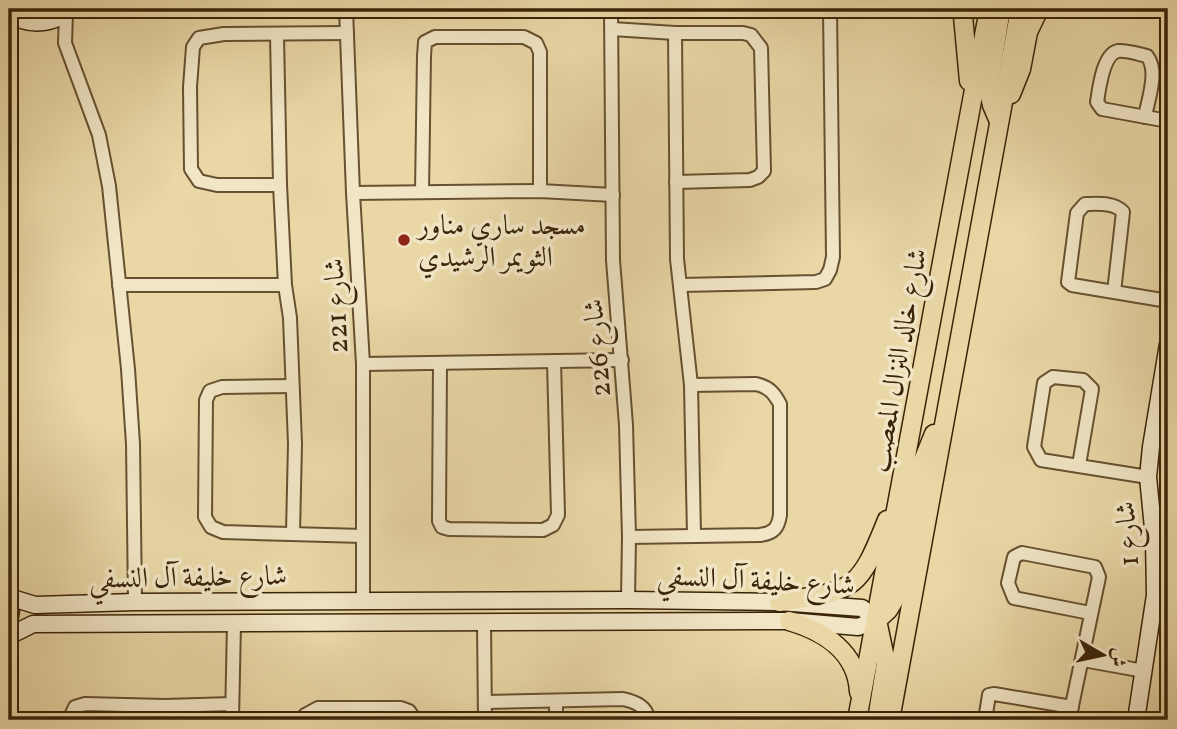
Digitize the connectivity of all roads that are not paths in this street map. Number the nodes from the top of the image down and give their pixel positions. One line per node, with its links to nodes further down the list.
1 (346, 9): 13 (street, شارع 221)
2 (611, 9): 12 (street, شارع 226)
3 (830, 9): 29 (street)
4 (960, 9): 17 (main road)
5 (989, 9): 17 (main road, شارع خالد النزال المعصب)
6 (1001, 9): 19 (main road)
7 (1020, 9): 19 (main road, شارع خالد النزال المعصب)
8 (1039, 9): 19 (main road)
9 (68, 11): 11 (street); 16 (street)
10 (9, 13): 11 (street)
11 (29, 22): 16 (street)
12 (612, 29): 14 (street); 26 (street, شارع 226)
13 (346, 33): 15 (street); 25 (street, شارع 221)
14 (675, 33): 21 (street); 21 (street)
15 (277, 35): 22 (street); 22 (street)
16 (65, 43): 27 (street)
17 (971, 97): 43 (main road, شارع خالد النزال المعصب)
18 (1145, 117): 18 (street); 20 (street)
19 (998, 118): 40 (main road, شارع خالد النزال المعصب)
20 (1168, 121)
21 (676, 182): 29 (street)
22 (280, 185): 28 (street)
23 (540, 191): 24 (street); 24 (street); 26 (street)
24 (422, 192): 25 (street)
25 (353, 193): 35 (street, شارع 221)
26 (613, 195): 33 (street, شارع 226)
27 (119, 285): 28 (street); 52 (street)
28 (285, 285): 38 (street)
29 (680, 285): 37 (street)
30 (1114, 292): 30 (street); 31 (street)
31 (1168, 301)
32 (1168, 344): 39 (street, شارع 1)
33 (622, 360): 34 (street); 47 (street, شارع 226)
34 (554, 361): 36 (street); 36 (street)
35 (362, 363): 36 (street); 46 (street, شارع 221)
36 (440, 364)
37 (691, 384): 45 (street); 45 (street)
38 (292, 386): 44 (street); 44 (street)
39 (1163, 407): 42 (street, شارع 1)
40 (945, 411): 55 (main road); 63 (main road, شارع خالد النزال المعصب)
41 (1079, 466): 41 (street); 42 (street)
42 (1148, 477): 48 (street, شارع 1)
43 (901, 484): 53 (main road); 55 (main road, شارع خالد النزال المعصب)
44 (293, 533): 46 (street)
45 (694, 535): 47 (street)
46 (363, 537): 51 (street, شارع 221)
47 (629, 537): 50 (street, شارع 226)
48 (1162, 596): 62 (street, شارع 1)
49 (9, 597): 52 (street, شارع خليفة آل النسفي); 59 (street)
50 (628, 600): 51 (street, شارع خليفة آل النسفي); 53 (street, شارع خليفة آل النسفي)
51 (363, 601): 52 (street, شارع خليفة آل النسفي)
52 (135, 602)
53 (779, 603): 55 (street, شارع خليفة آل النسفي)
54 (1090, 612): 54 (street); 61 (street)
55 (877, 620): 56 (street, شارع خليفة آل النسفي); 69 (main road, شارع خالد النزال المعصب); 78 (main road)
56 (789, 621): 58 (street, شارع خليفة آل النسفي); 69 (main road)
57 (233, 623): 58 (street, شارع خليفة آل النسفي); 60 (street, شارع خليفة آل النسفي); 66 (street)
58 (484, 623): 65 (street)
59 (9, 624)
60 (9, 636)
61 (1083, 660): 62 (street); 68 (street)
62 (1144, 671): 83 (street, شارع 1)
63 (896, 690): 79 (main road, شارع خالد النزال المعصب); 80 (street)
64 (556, 701): 65 (street); 76 (street); 77 (street)
65 (485, 702): 75 (street)
66 (232, 704): 67 (street); 72 (street)
67 (165, 706): 70 (street); 71 (street)
68 (1072, 706): 81 (street); 82 (street)
69 (859, 713)
70 (69, 720)
71 (164, 720)
72 (232, 720)
73 (303, 720): 74 (street)
74 (415, 720)
75 (485, 720)
76 (556, 720)
77 (649, 720)
78 (877, 720)
79 (890, 720)
80 (899, 720)
81 (985, 720)
82 (1069, 720)
83 (1136, 720)

